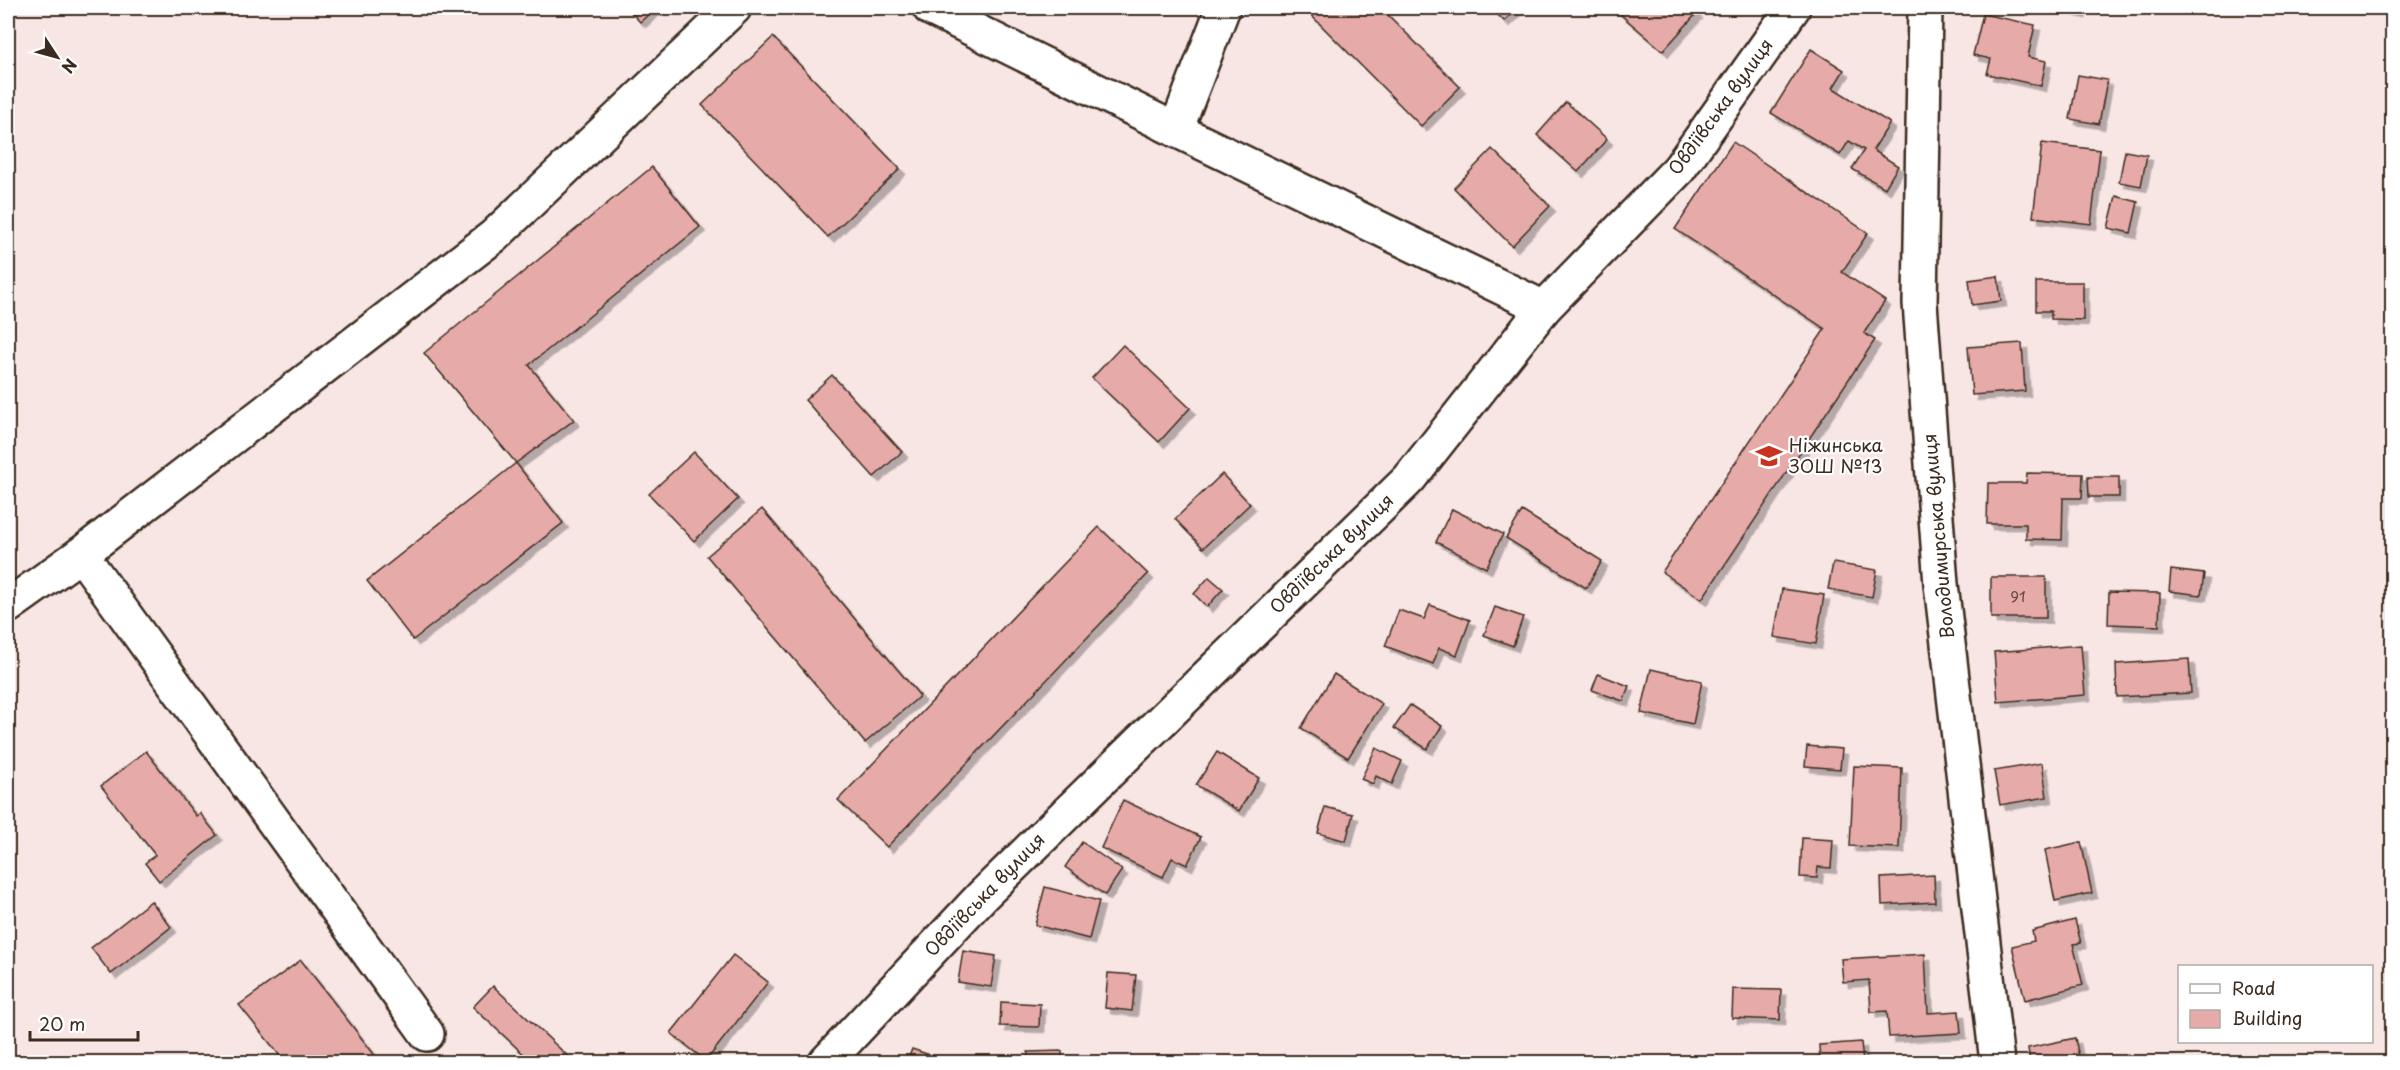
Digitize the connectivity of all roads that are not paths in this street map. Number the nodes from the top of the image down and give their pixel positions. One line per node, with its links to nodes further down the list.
1 (734, 8): 8 (street)
2 (930, 8): 6 (street)
3 (1223, 8): 6 (street)
4 (1792, 8): 7 (street, Овдіївська вулиця)
5 (1925, 8): 12 (street, Володимирська вулиця)
6 (1176, 130): 7 (street)
7 (1544, 308): 11 (street, Овдіївська вулиця)
8 (81, 554): 9 (street); 10 (street)
9 (8, 606)
10 (427, 1034)
11 (826, 1062)
12 (1997, 1062)

